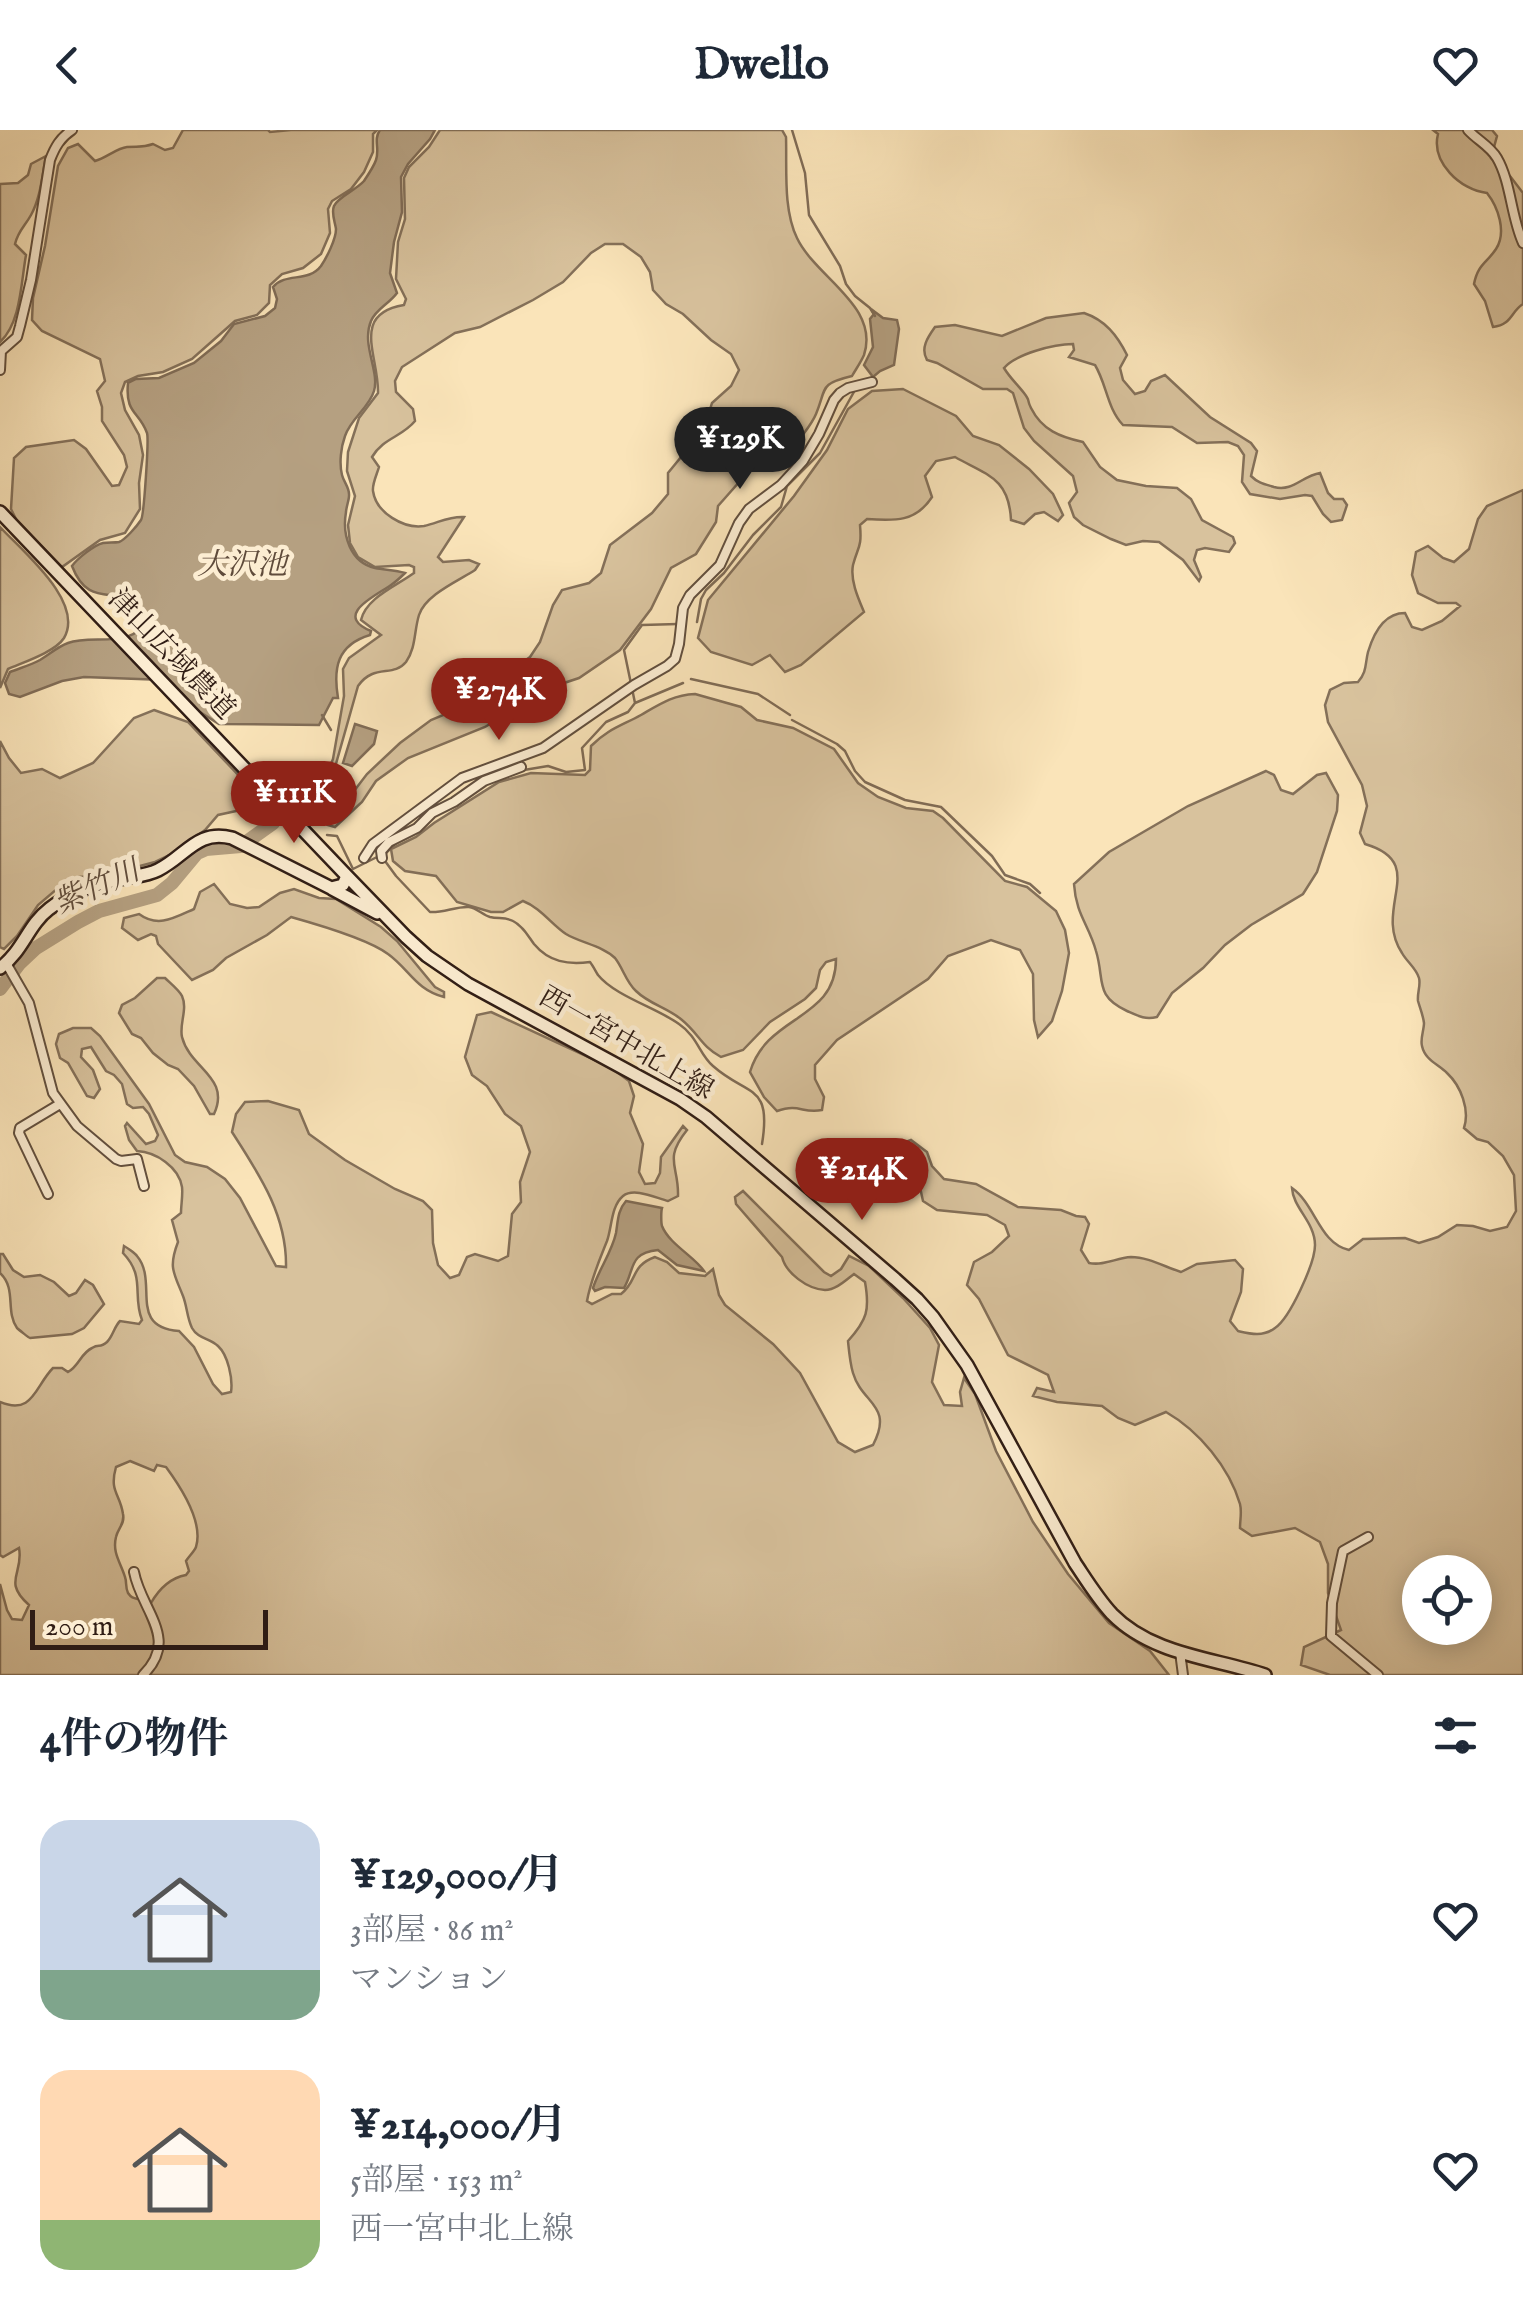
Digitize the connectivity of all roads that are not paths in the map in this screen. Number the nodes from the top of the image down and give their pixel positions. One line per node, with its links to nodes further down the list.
1 (72, 130): 4 (street)
2 (1468, 130): 3 (street)
3 (1523, 244)
4 (1, 352): 5 (street)
5 (0, 370)
6 (872, 382): 9 (street)
7 (0, 512): 11 (main road, 津山広域農道)
8 (521, 767): 10 (street)
9 (364, 858)
10 (382, 858)
11 (347, 876): 12 (main road); 13 (main road, 西一宮中北上線)
12 (331, 888): 13 (main road); 14 (main road)
13 (386, 917): 20 (main road, 西一宮中北上線)
14 (5, 967): 15 (street)
15 (60, 1104): 16 (street); 17 (street)
16 (144, 1186)
17 (48, 1194)
18 (1368, 1537): 24 (street)
19 (134, 1572): 21 (street)
20 (1180, 1652): 22 (street); 23 (main road, 西一宮中北上線)
21 (143, 1675)
22 (1183, 1675)
23 (1265, 1675)
24 (1378, 1675)

